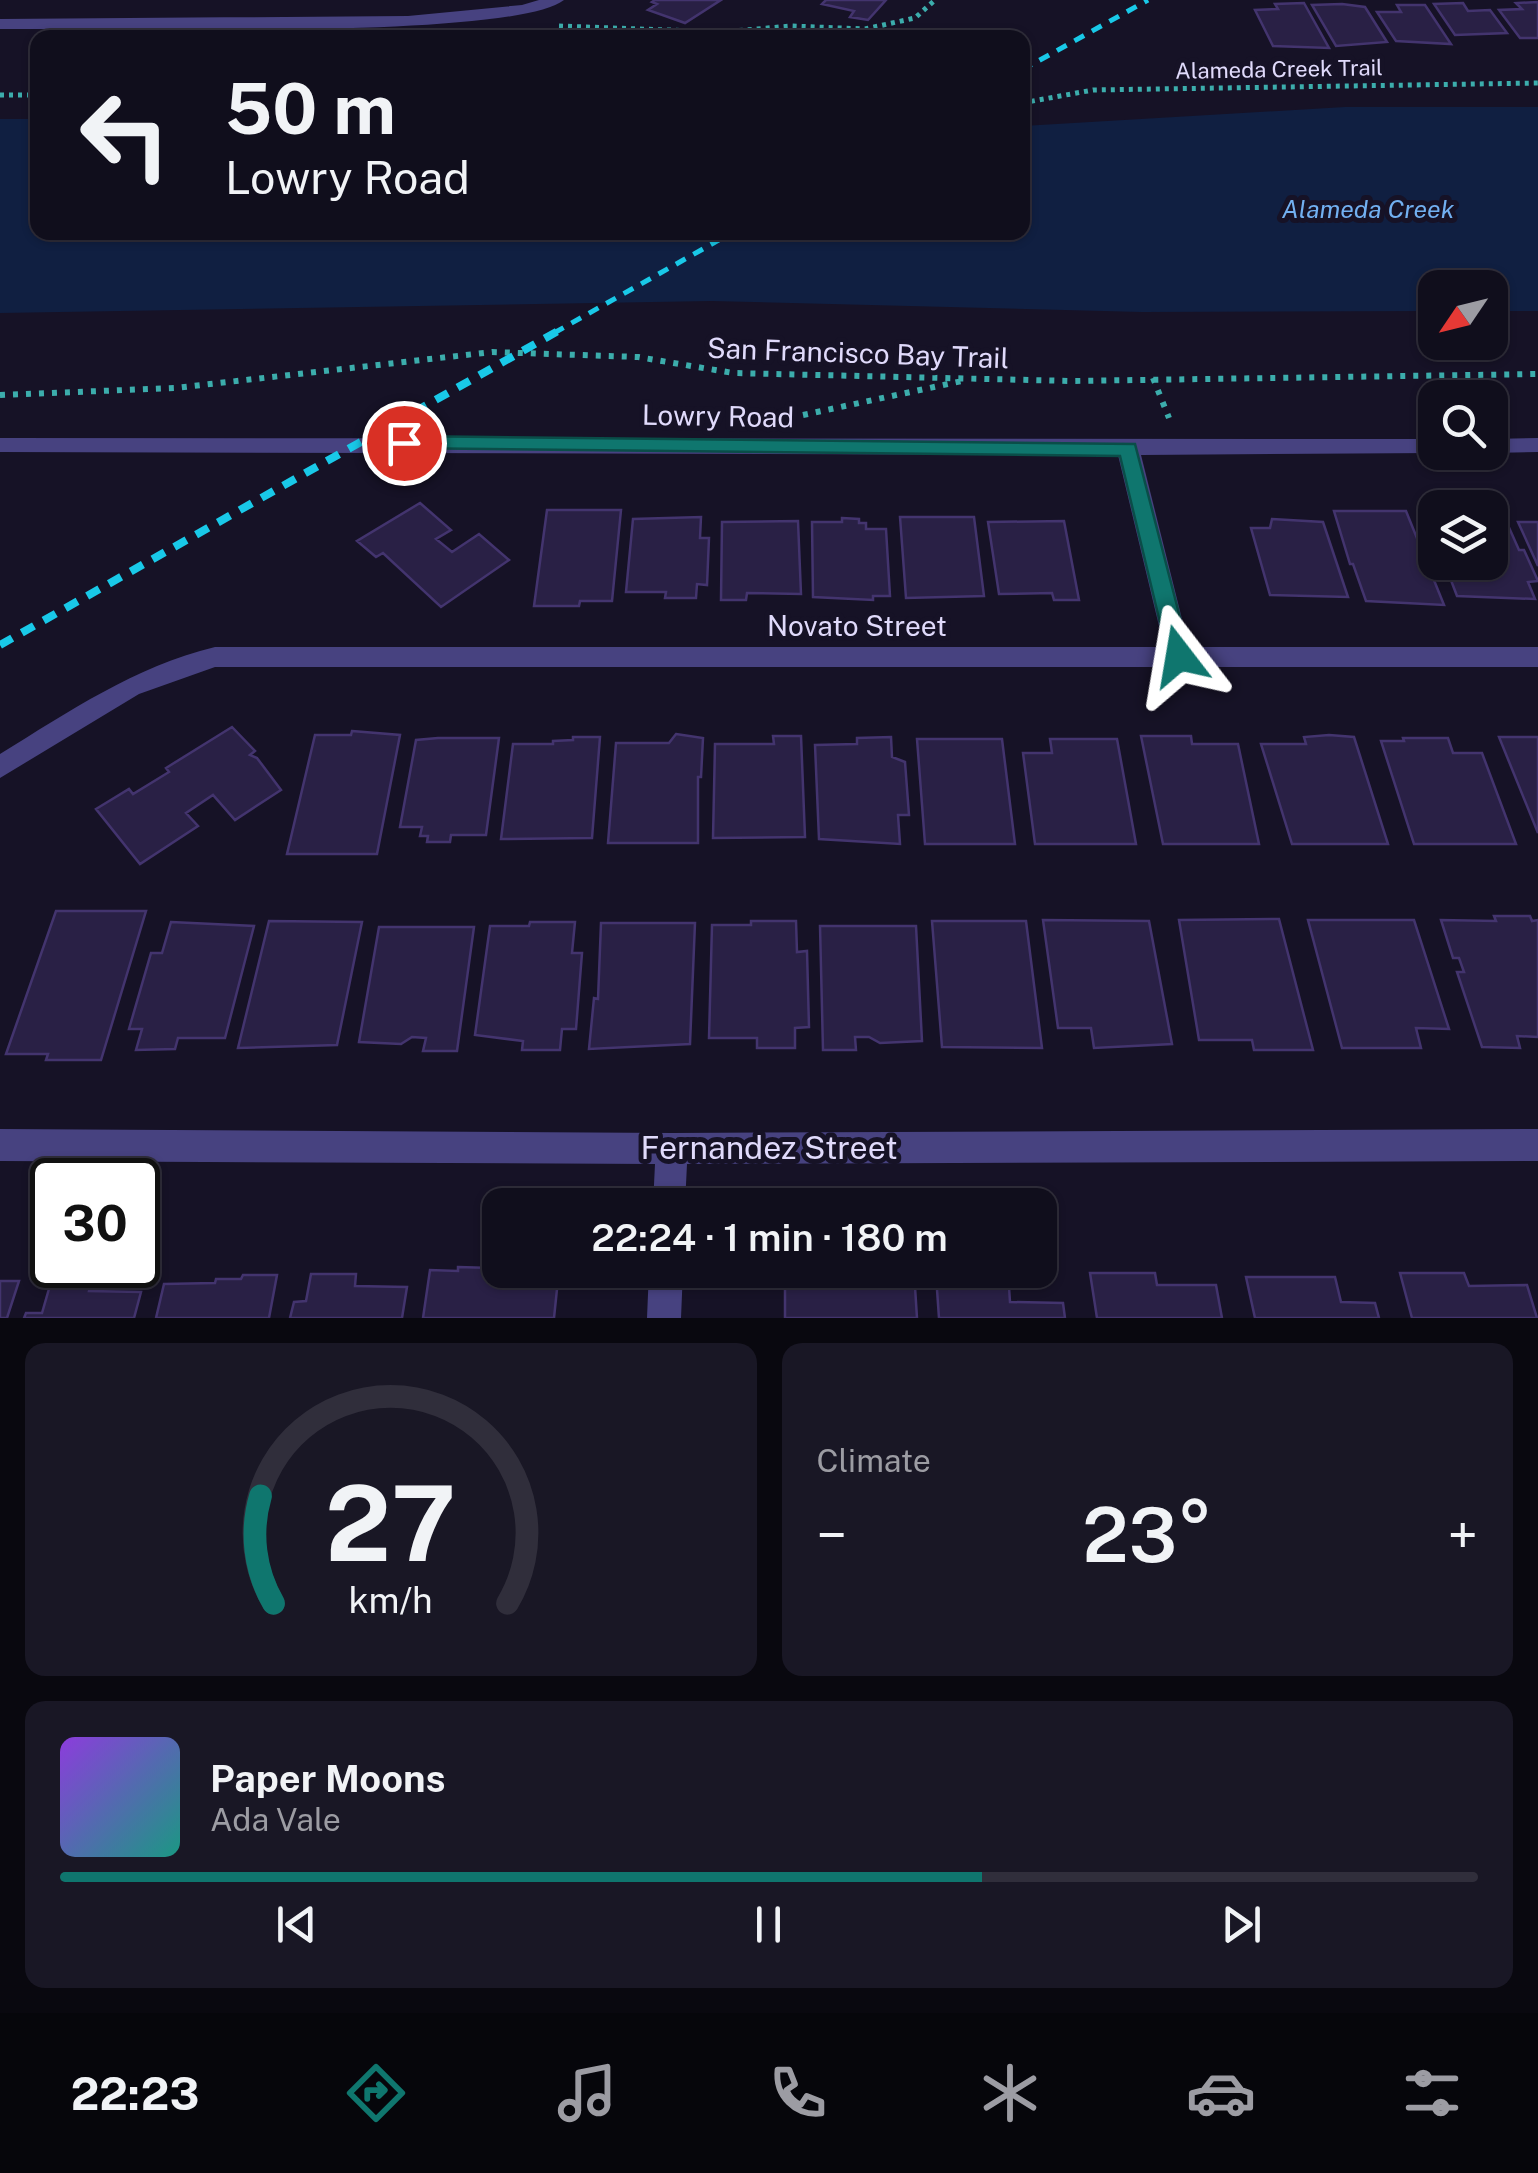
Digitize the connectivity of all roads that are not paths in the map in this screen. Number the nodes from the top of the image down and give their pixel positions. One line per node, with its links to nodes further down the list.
1 (556, 0): 2 (street)
2 (0, 24)
3 (0, 445): 7 (street, Lowry Road)
4 (1538, 445): 6 (street)
5 (1418, 446): 7 (street, Lowry Road)
6 (1508, 446)
7 (1128, 449): 8 (street)
8 (1179, 656): 9 (street, Novato Street); 10 (street, Novato Street)
9 (1538, 658)
10 (0, 767)
11 (0, 1144): 13 (street, Fernandez Street)
12 (1538, 1145): 13 (street, Fernandez Street)
13 (672, 1149): 14 (street)
14 (670, 1188)
15 (665, 1288): 16 (street)
16 (664, 1318)

